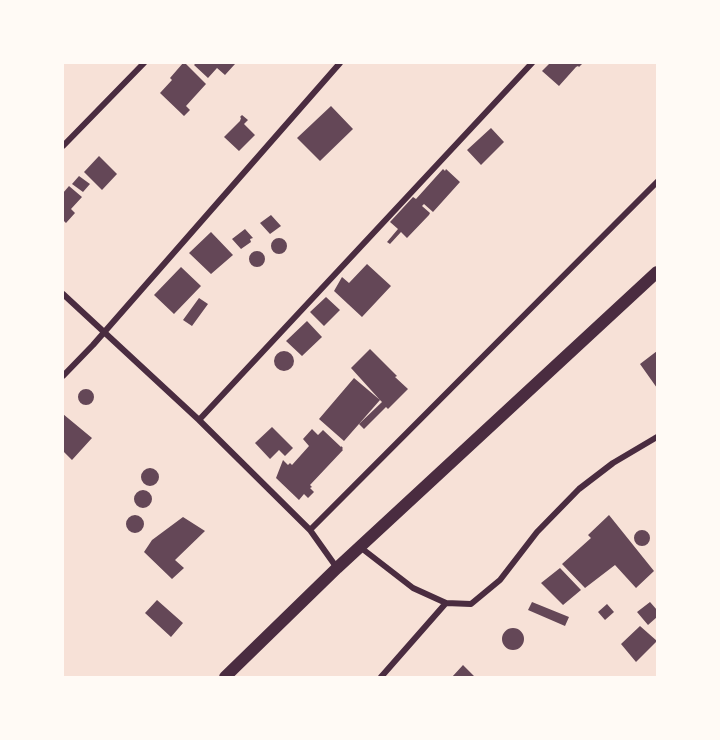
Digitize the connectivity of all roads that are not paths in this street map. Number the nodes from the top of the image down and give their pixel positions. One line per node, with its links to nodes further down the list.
1 (144, 63): 4 (street)
2 (340, 63): 8 (street)
3 (532, 63): 10 (street)
4 (63, 146)
5 (657, 182): 12 (street)
6 (657, 272): 13 (main road)
7 (63, 294): 8 (street)
8 (104, 332): 9 (street); 10 (street)
9 (63, 376)
10 (198, 420): 12 (street)
11 (657, 437): 15 (street)
12 (310, 530): 14 (street)
13 (360, 547): 14 (main road); 15 (street)
14 (337, 568): 16 (main road)
15 (446, 603): 17 (street)
16 (225, 677)
17 (381, 677)

